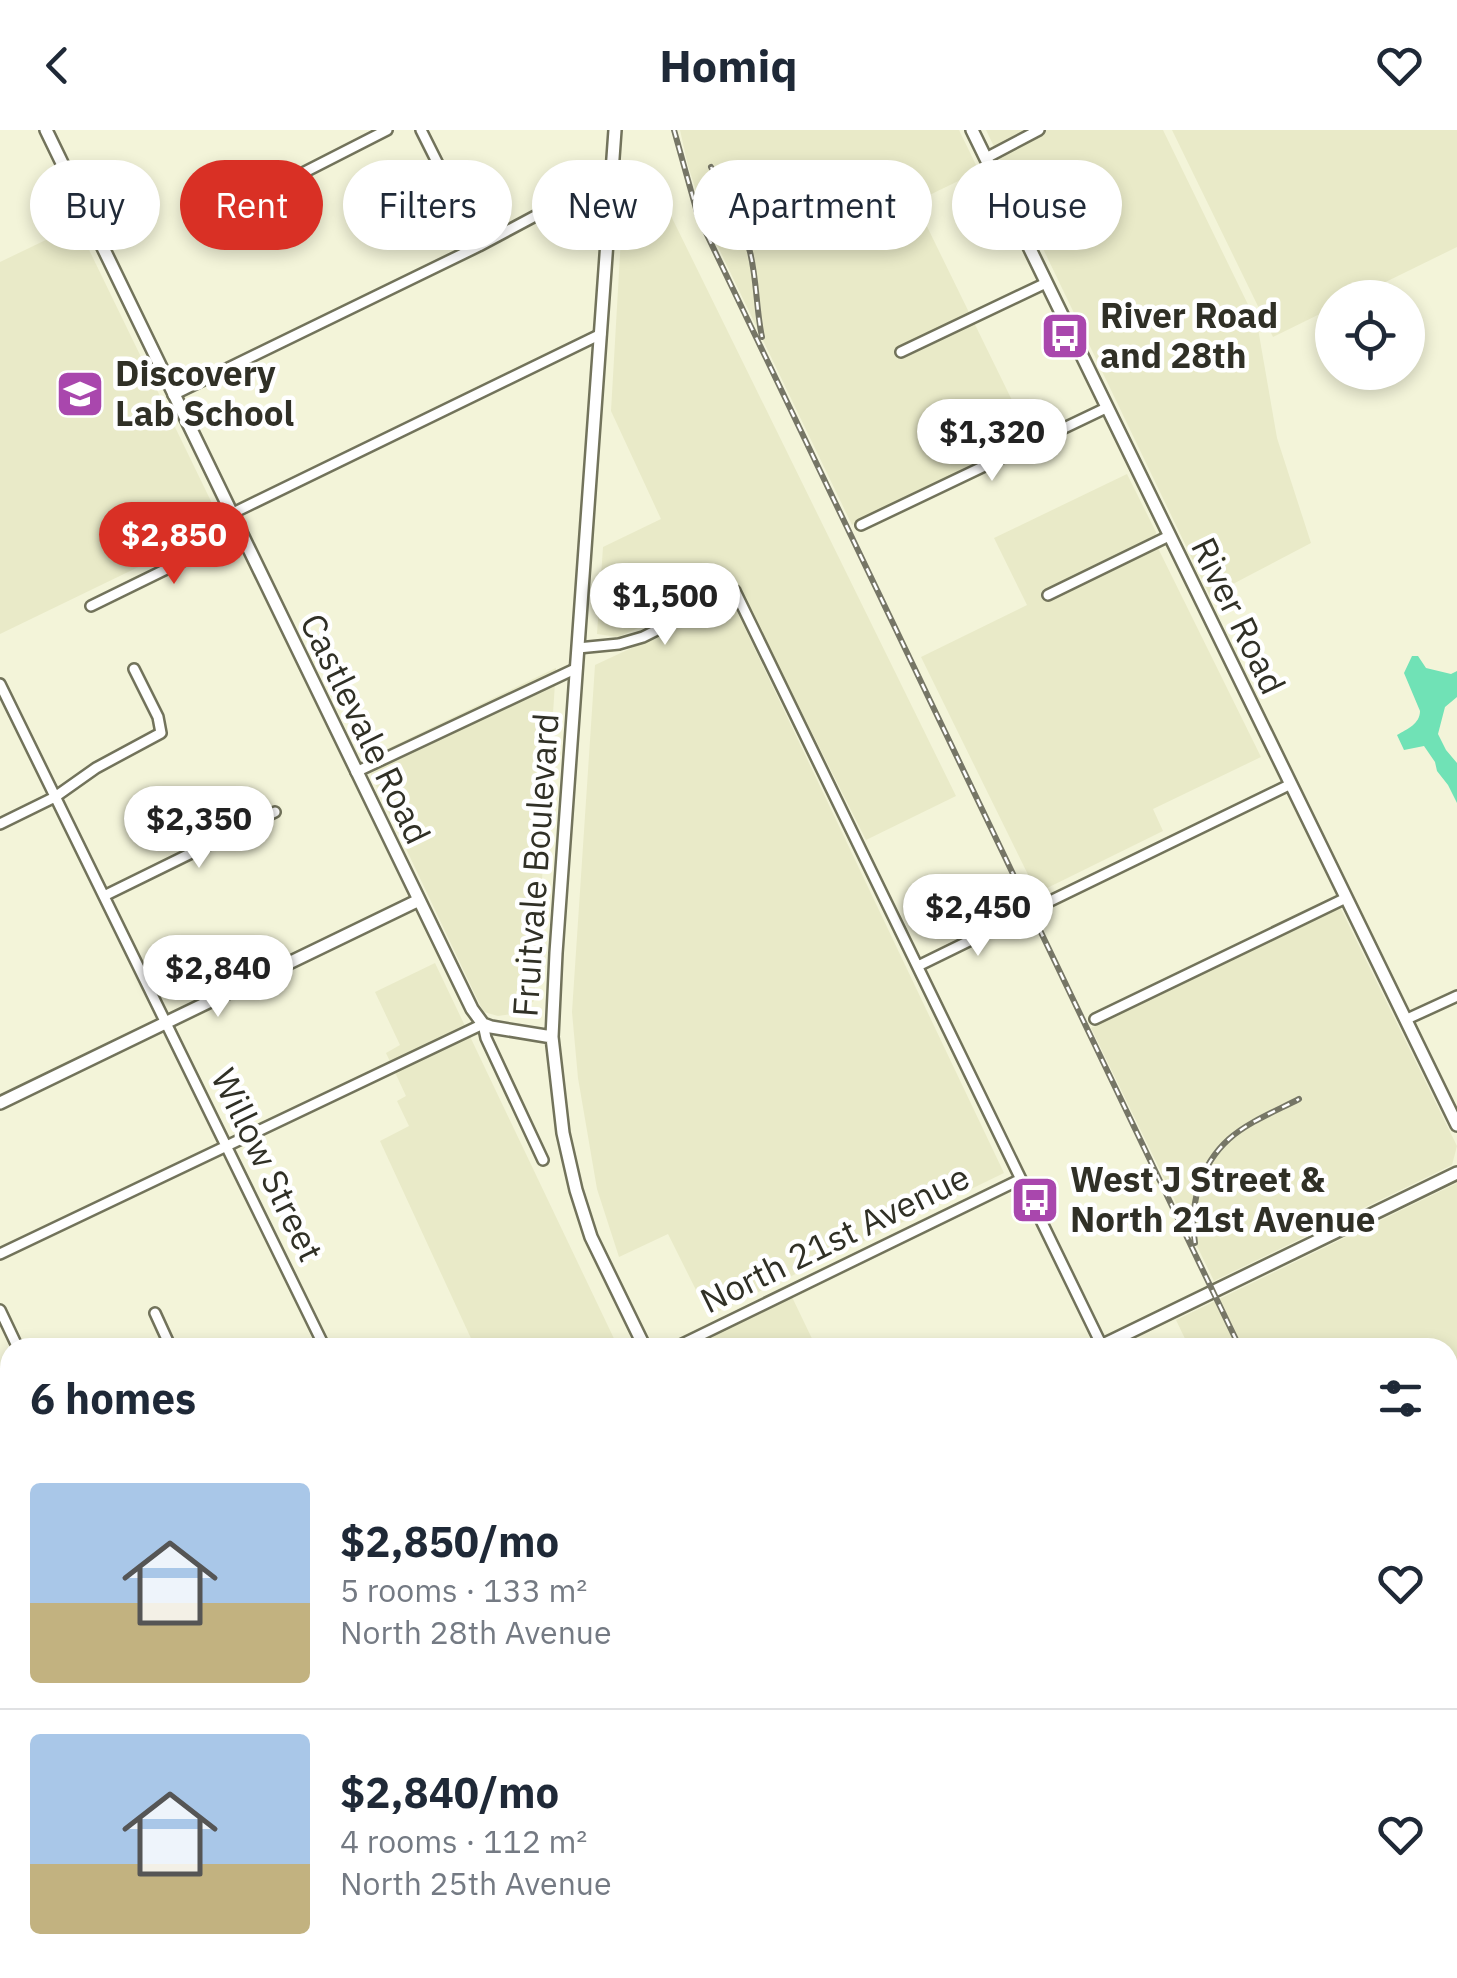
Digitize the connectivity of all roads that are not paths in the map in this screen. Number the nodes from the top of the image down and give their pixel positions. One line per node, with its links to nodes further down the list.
1 (46, 130): 16 (street, Castlevale Road)
2 (387, 130): 10 (street)
3 (421, 130): 8 (street)
4 (615, 130): 9 (street, Fruitvale Boulevard)
5 (972, 130): 7 (street, River Road)
6 (1039, 130): 7 (street)
7 (986, 158): 13 (street, River Road)
8 (436, 160)
9 (613, 160)
10 (323, 163)
11 (471, 250): 16 (street)
12 (607, 250): 14 (street, Fruitvale Boulevard)
13 (1046, 283): 15 (street); 17 (street, River Road)
14 (601, 334): 18 (street); 24 (street, Fruitvale Boulevard)
15 (901, 352)
16 (173, 395): 18 (street, Castlevale Road)
17 (1106, 408): 19 (street); 21 (street, River Road)
18 (231, 514): 20 (street, Castlevale Road)
19 (861, 525)
20 (240, 533): 23 (street); 28 (street, Castlevale Road)
21 (1169, 536): 22 (street); 29 (street, River Road)
22 (1048, 595)
23 (92, 606)
24 (578, 648): 26 (street, Fruitvale Boulevard); 38 (street)
25 (134, 668): 30 (street)
26 (577, 668): 28 (street); 44 (street, Fruitvale Boulevard)
27 (0, 684): 30 (street, Willow Street)
28 (356, 772): 35 (street, Castlevale Road)
29 (1290, 784): 34 (street, River Road); 36 (street)
30 (56, 797): 32 (street); 33 (street, Willow Street)
31 (274, 812): 33 (street)
32 (0, 824)
33 (106, 896): 42 (street, Willow Street)
34 (1346, 898): 40 (street); 41 (street, River Road)
35 (417, 901): 42 (street); 43 (street, Castlevale Road)
36 (1040, 906)
37 (1020, 916): 38 (street)
38 (918, 966): 50 (street)
39 (1457, 996): 41 (street)
40 (1096, 1019)
41 (1407, 1019): 46 (street, River Road)
42 (166, 1022): 45 (street); 47 (street, Willow Street)
43 (484, 1024): 44 (street); 47 (street); 48 (street, Castlevale Road)
44 (552, 1037): 57 (street, Fruitvale Boulevard)
45 (0, 1103)
46 (1457, 1125)
47 (228, 1147): 51 (street); 56 (street, Willow Street)
48 (543, 1160)
49 (1457, 1173): 60 (street)
50 (1021, 1179): 58 (street, North 21st Avenue); 59 (street)
51 (0, 1254)
52 (0, 1310): 54 (street)
53 (155, 1313): 55 (street)
54 (13, 1338)
55 (166, 1338)
56 (320, 1338)
57 (639, 1338)
58 (695, 1338)
59 (1097, 1338)
60 (1119, 1338)

